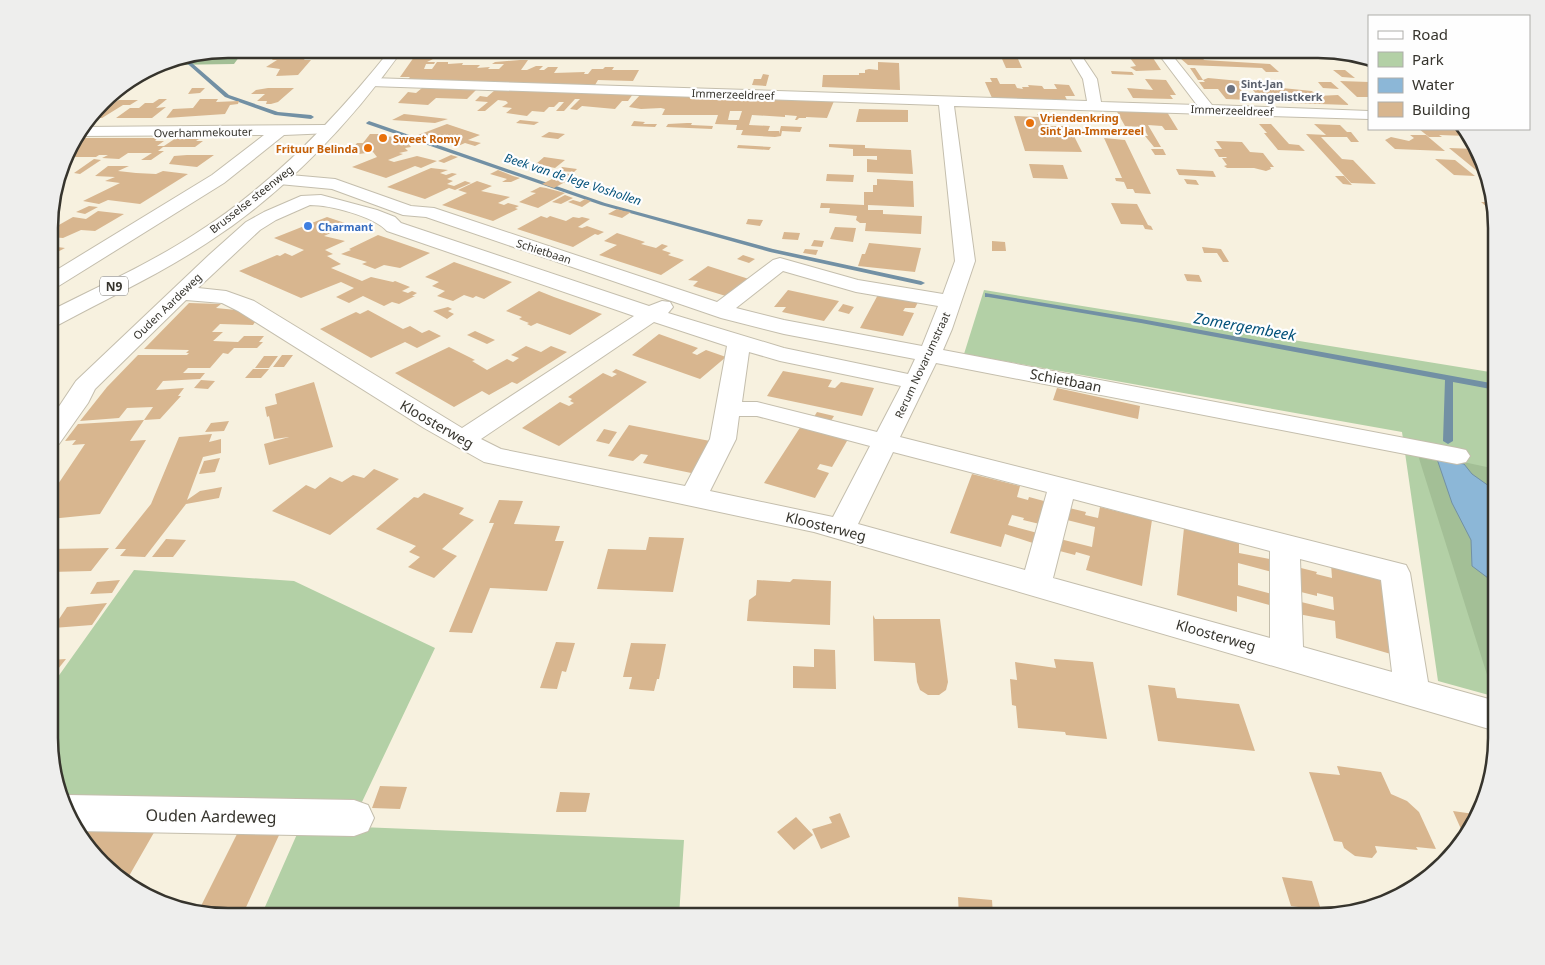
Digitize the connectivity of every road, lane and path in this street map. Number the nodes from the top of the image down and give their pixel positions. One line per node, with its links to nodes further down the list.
1 (390, 58): 4 (street, Brusselse steenweg / N9)
2 (1077, 58): 6 (street)
3 (1168, 58): 7 (street)
4 (371, 82): 5 (street, Immerzeeldreef); 9 (street, Brusselse steenweg / N9)
5 (946, 101): 6 (street, Immerzeeldreef); 21 (street, Rerum Novarumstraat)
6 (1095, 106): 7 (street, Immerzeeldreef)
7 (1208, 110): 8 (street, Immerzeeldreef)
8 (1368, 115)
9 (326, 130): 10 (street, Overhammekouter); 12 (street, Brusselse steenweg / N9)
10 (279, 131): 11 (street, Overhammekouter); 18 (street)
11 (87, 132)
12 (279, 179): 13 (street, Schietbaan); 16 (street, Brusselse steenweg / N9)
13 (310, 191): 14 (street, Schietbaan); 15 (street, Schietbaan); 17 (street, Ouden Aardeweg)
14 (409, 211): 15 (street); 20 (street, Schietbaan)
15 (388, 221): 23 (street, Schietbaan)
16 (178, 252): 17 (street); 24 (street, Brusselse steenweg / N9)
17 (216, 259): 19 (street, Ouden Aardeweg)
18 (58, 278)
19 (180, 293): 29 (street, Ouden Aardeweg); 30 (street, Kloosterweg)
20 (678, 295): 22 (street, Schietbaan); 23 (street)
21 (950, 302): 22 (street); 26 (street, Rerum Novarumstraat)
22 (720, 310): 26 (street, Schietbaan)
23 (651, 315): 25 (street, Schietbaan); 30 (street)
24 (58, 316)
25 (739, 343): 27 (street, Schietbaan); 28 (street)
26 (930, 353): 27 (street, Rerum Novarumstraat); 32 (street, Schietbaan)
27 (914, 382): 31 (street, Rerum Novarumstraat)
28 (742, 409): 31 (street); 34 (street)
29 (58, 427)
30 (462, 440): 34 (street, Kloosterweg)
31 (886, 442): 33 (street); 35 (street, Rerum Novarumstraat)
32 (1457, 456)
33 (1062, 487): 36 (street); 37 (street)
34 (693, 497): 35 (street, Kloosterweg)
35 (841, 529): 37 (street, Kloosterweg)
36 (1285, 544): 38 (street); 39 (street)
37 (1036, 584): 38 (street, Kloosterweg)
38 (1287, 656): 39 (street, Kloosterweg)
39 (1412, 692): 40 (street, Kloosterweg)
40 (1487, 713)
41 (75, 813): 42 (street, Ouden Aardeweg)
42 (354, 818)

